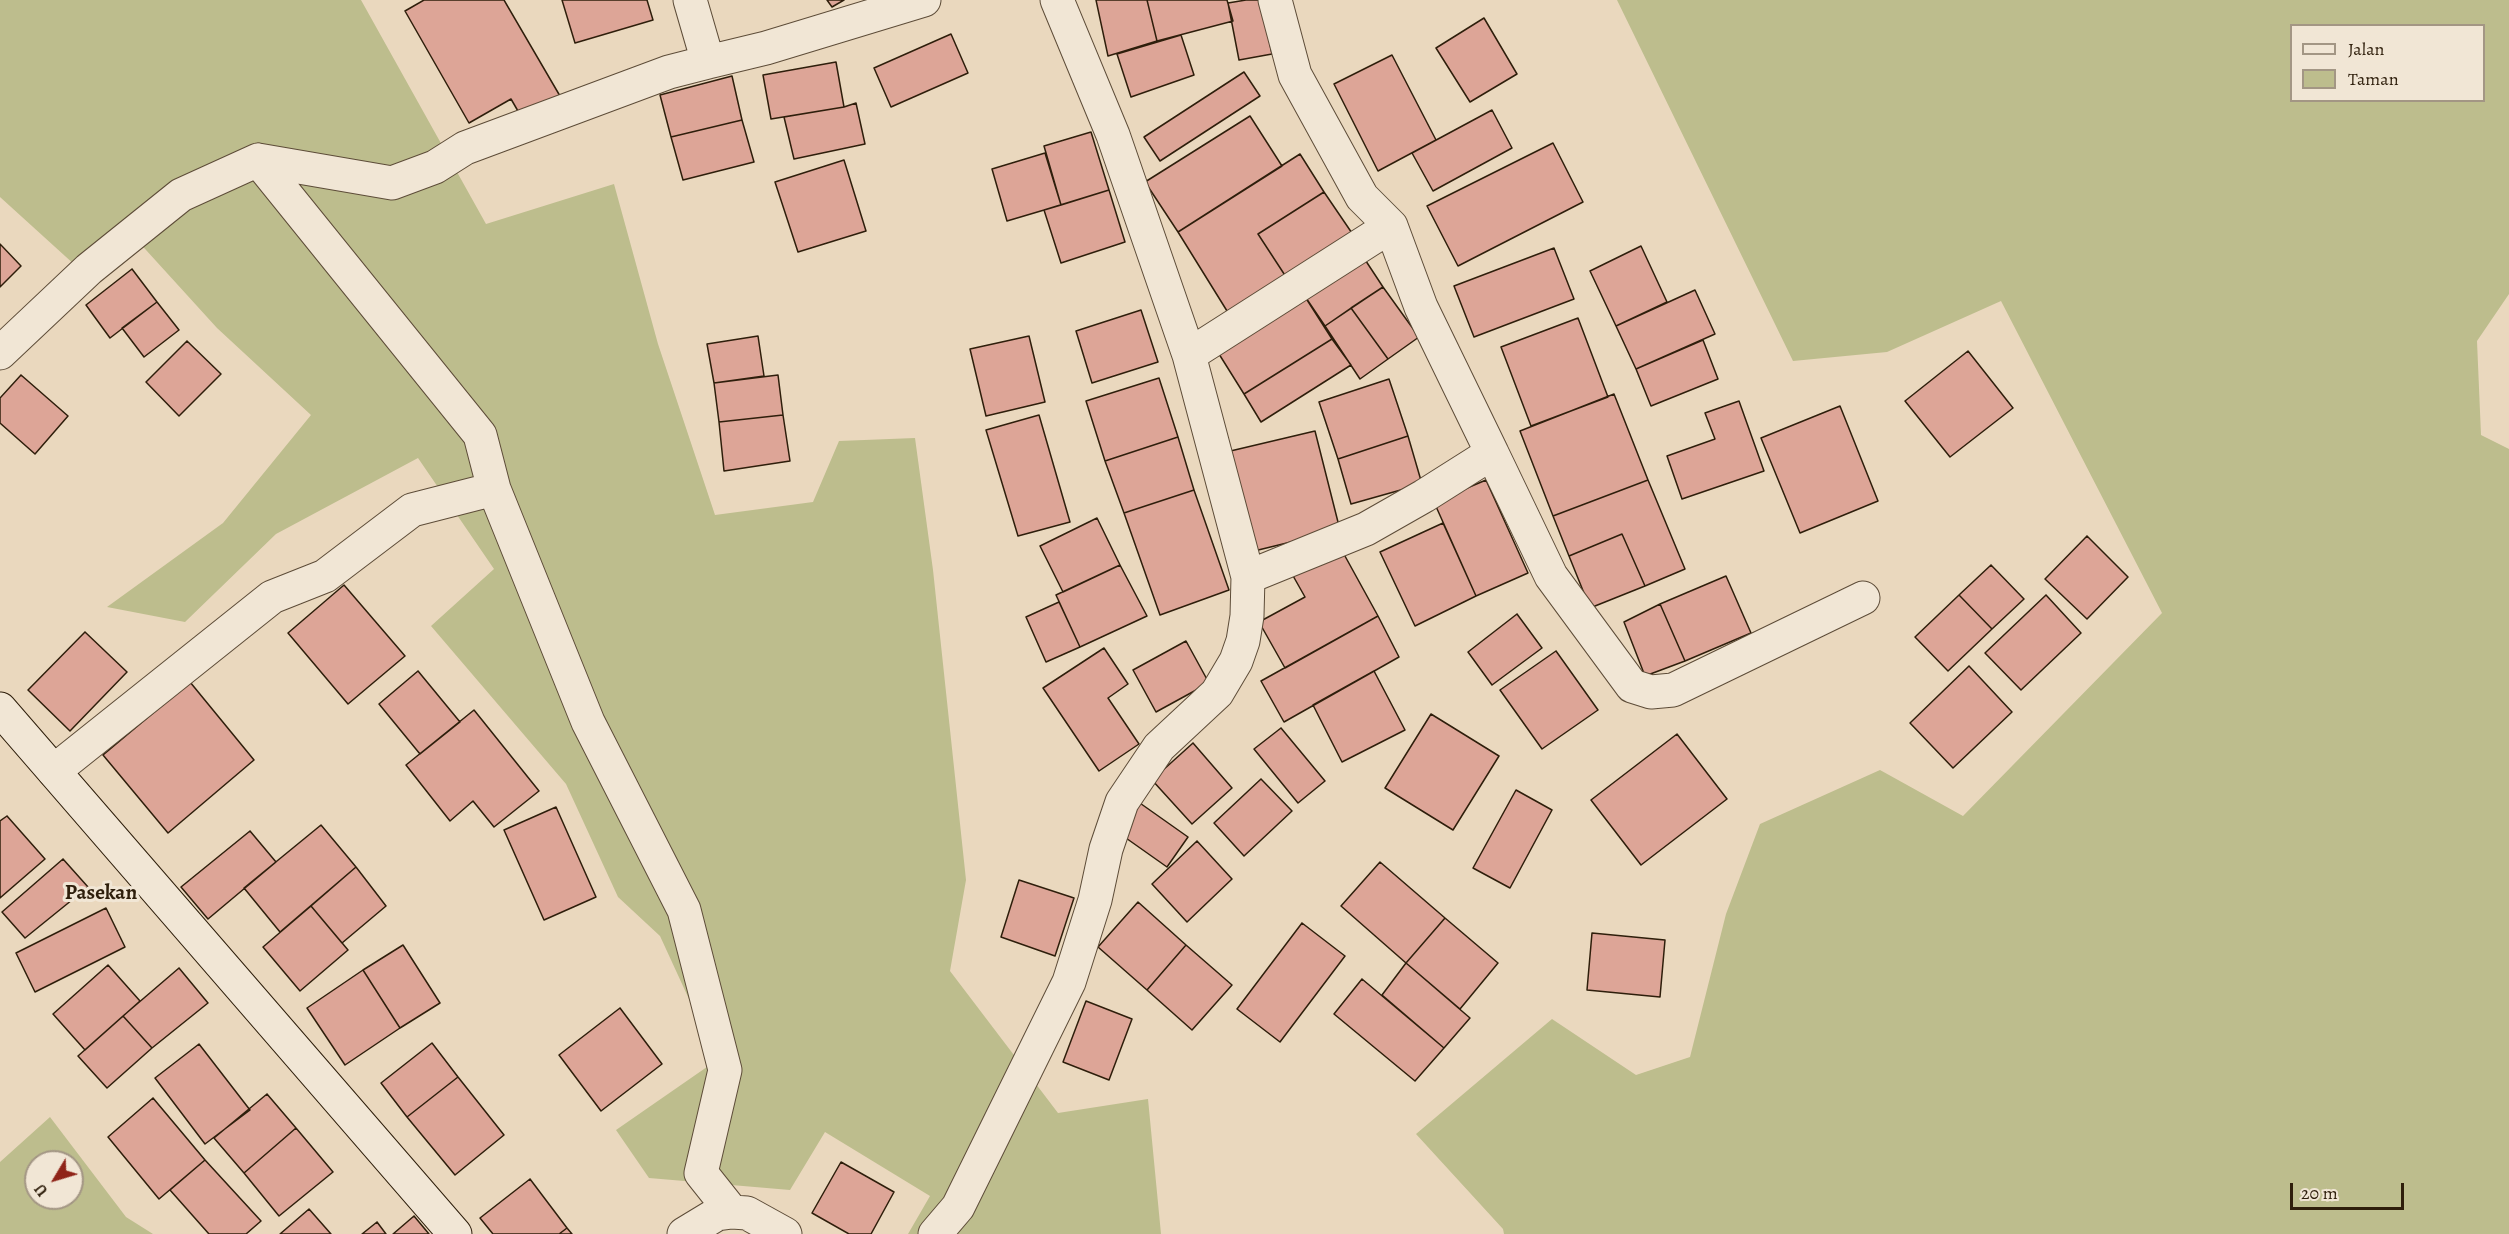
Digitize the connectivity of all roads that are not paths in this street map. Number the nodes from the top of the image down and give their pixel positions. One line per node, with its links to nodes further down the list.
1 (690, 0): 5 (street)
2 (924, 0): 5 (street)
3 (1057, 0): 9 (street)
4 (1275, 0): 7 (street)
5 (708, 62): 6 (street)
6 (258, 160): 8 (street); 11 (street)
7 (1391, 226): 9 (street); 10 (street)
8 (0, 353)
9 (1189, 355): 12 (street)
10 (1492, 453): 12 (street); 13 (street)
11 (494, 489): 15 (street); 16 (street)
12 (1248, 577): 20 (street)
13 (1863, 598)
14 (0, 709): 15 (street)
15 (54, 771): 17 (street)
16 (732, 1212): 18 (street); 19 (street)
17 (455, 1234)
18 (684, 1234)
19 (785, 1234)
20 (935, 1234)

